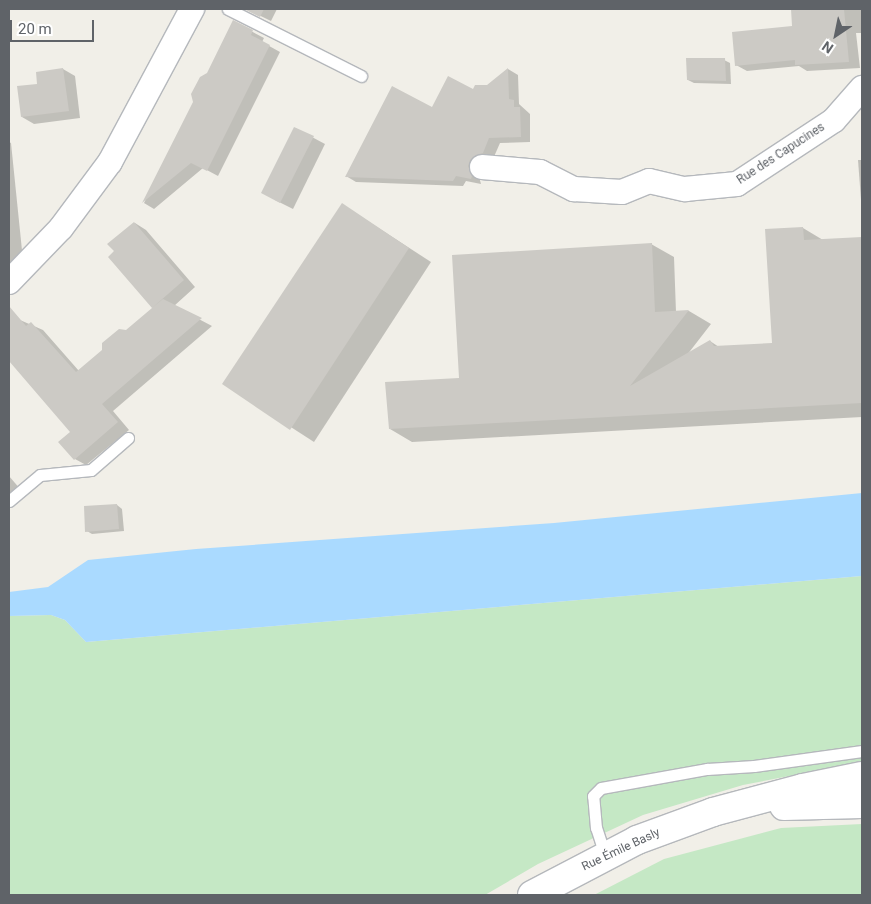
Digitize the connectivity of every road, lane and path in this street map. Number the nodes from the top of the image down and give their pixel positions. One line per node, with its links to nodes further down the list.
1 (192, 9): 6 (street)
2 (228, 9): 3 (lane)
3 (361, 76)
4 (862, 88): 5 (street, Rue des Capucines)
5 (482, 167)
6 (9, 282)
7 (128, 438): 8 (lane)
8 (9, 501)
9 (862, 751): 13 (lane)
10 (862, 776): 12 (main road, Rue Émile Basly)
11 (862, 804): 12 (main road, Rue Émile Basly)
12 (713, 812): 13 (main road, Rue Émile Basly)
13 (605, 855): 14 (main road, Rue Émile Basly)
14 (532, 895)

